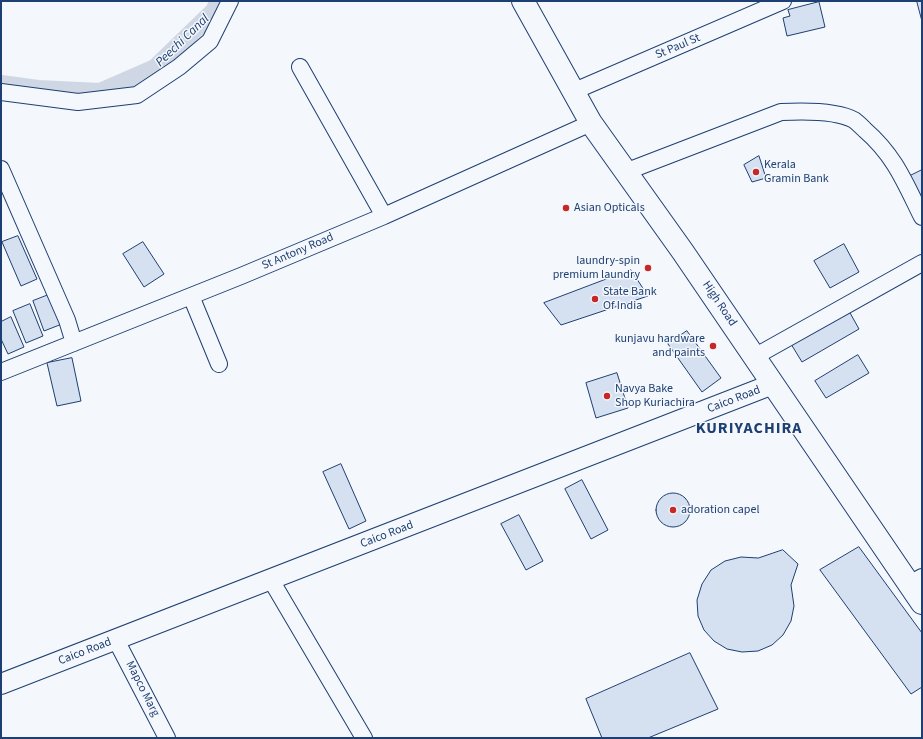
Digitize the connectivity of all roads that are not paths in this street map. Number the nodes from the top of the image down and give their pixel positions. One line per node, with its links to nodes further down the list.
1 (230, 1): 5 (street)
2 (523, 1): 6 (main road, High Road)
3 (783, 1): 6 (street, St Paul St)
4 (300, 67): 10 (street)
5 (1, 92)
6 (572, 92): 7 (main road, High Road)
7 (591, 123): 9 (main road, High Road); 10 (street, St Antony Road)
8 (1, 169): 14 (street)
9 (626, 172): 11 (street); 15 (main road, High Road)
10 (384, 216): 13 (street, St Antony Road)
11 (922, 217)
12 (922, 263): 15 (street)
13 (191, 296): 14 (street, St Antony Road); 16 (street)
14 (74, 343): 17 (street, St Antony Road)
15 (754, 357): 18 (main road, High Road)
16 (219, 364)
17 (1, 372)
18 (773, 384): 19 (street, Caico Road); 20 (main road, High Road)
19 (271, 580): 22 (street, Caico Road); 25 (street)
20 (915, 580): 21 (main road, High Road)
21 (922, 603)
22 (116, 640): 23 (street, Caico Road); 24 (street, Mapco Marg)
23 (1, 684)
24 (167, 738)
25 (364, 738)

